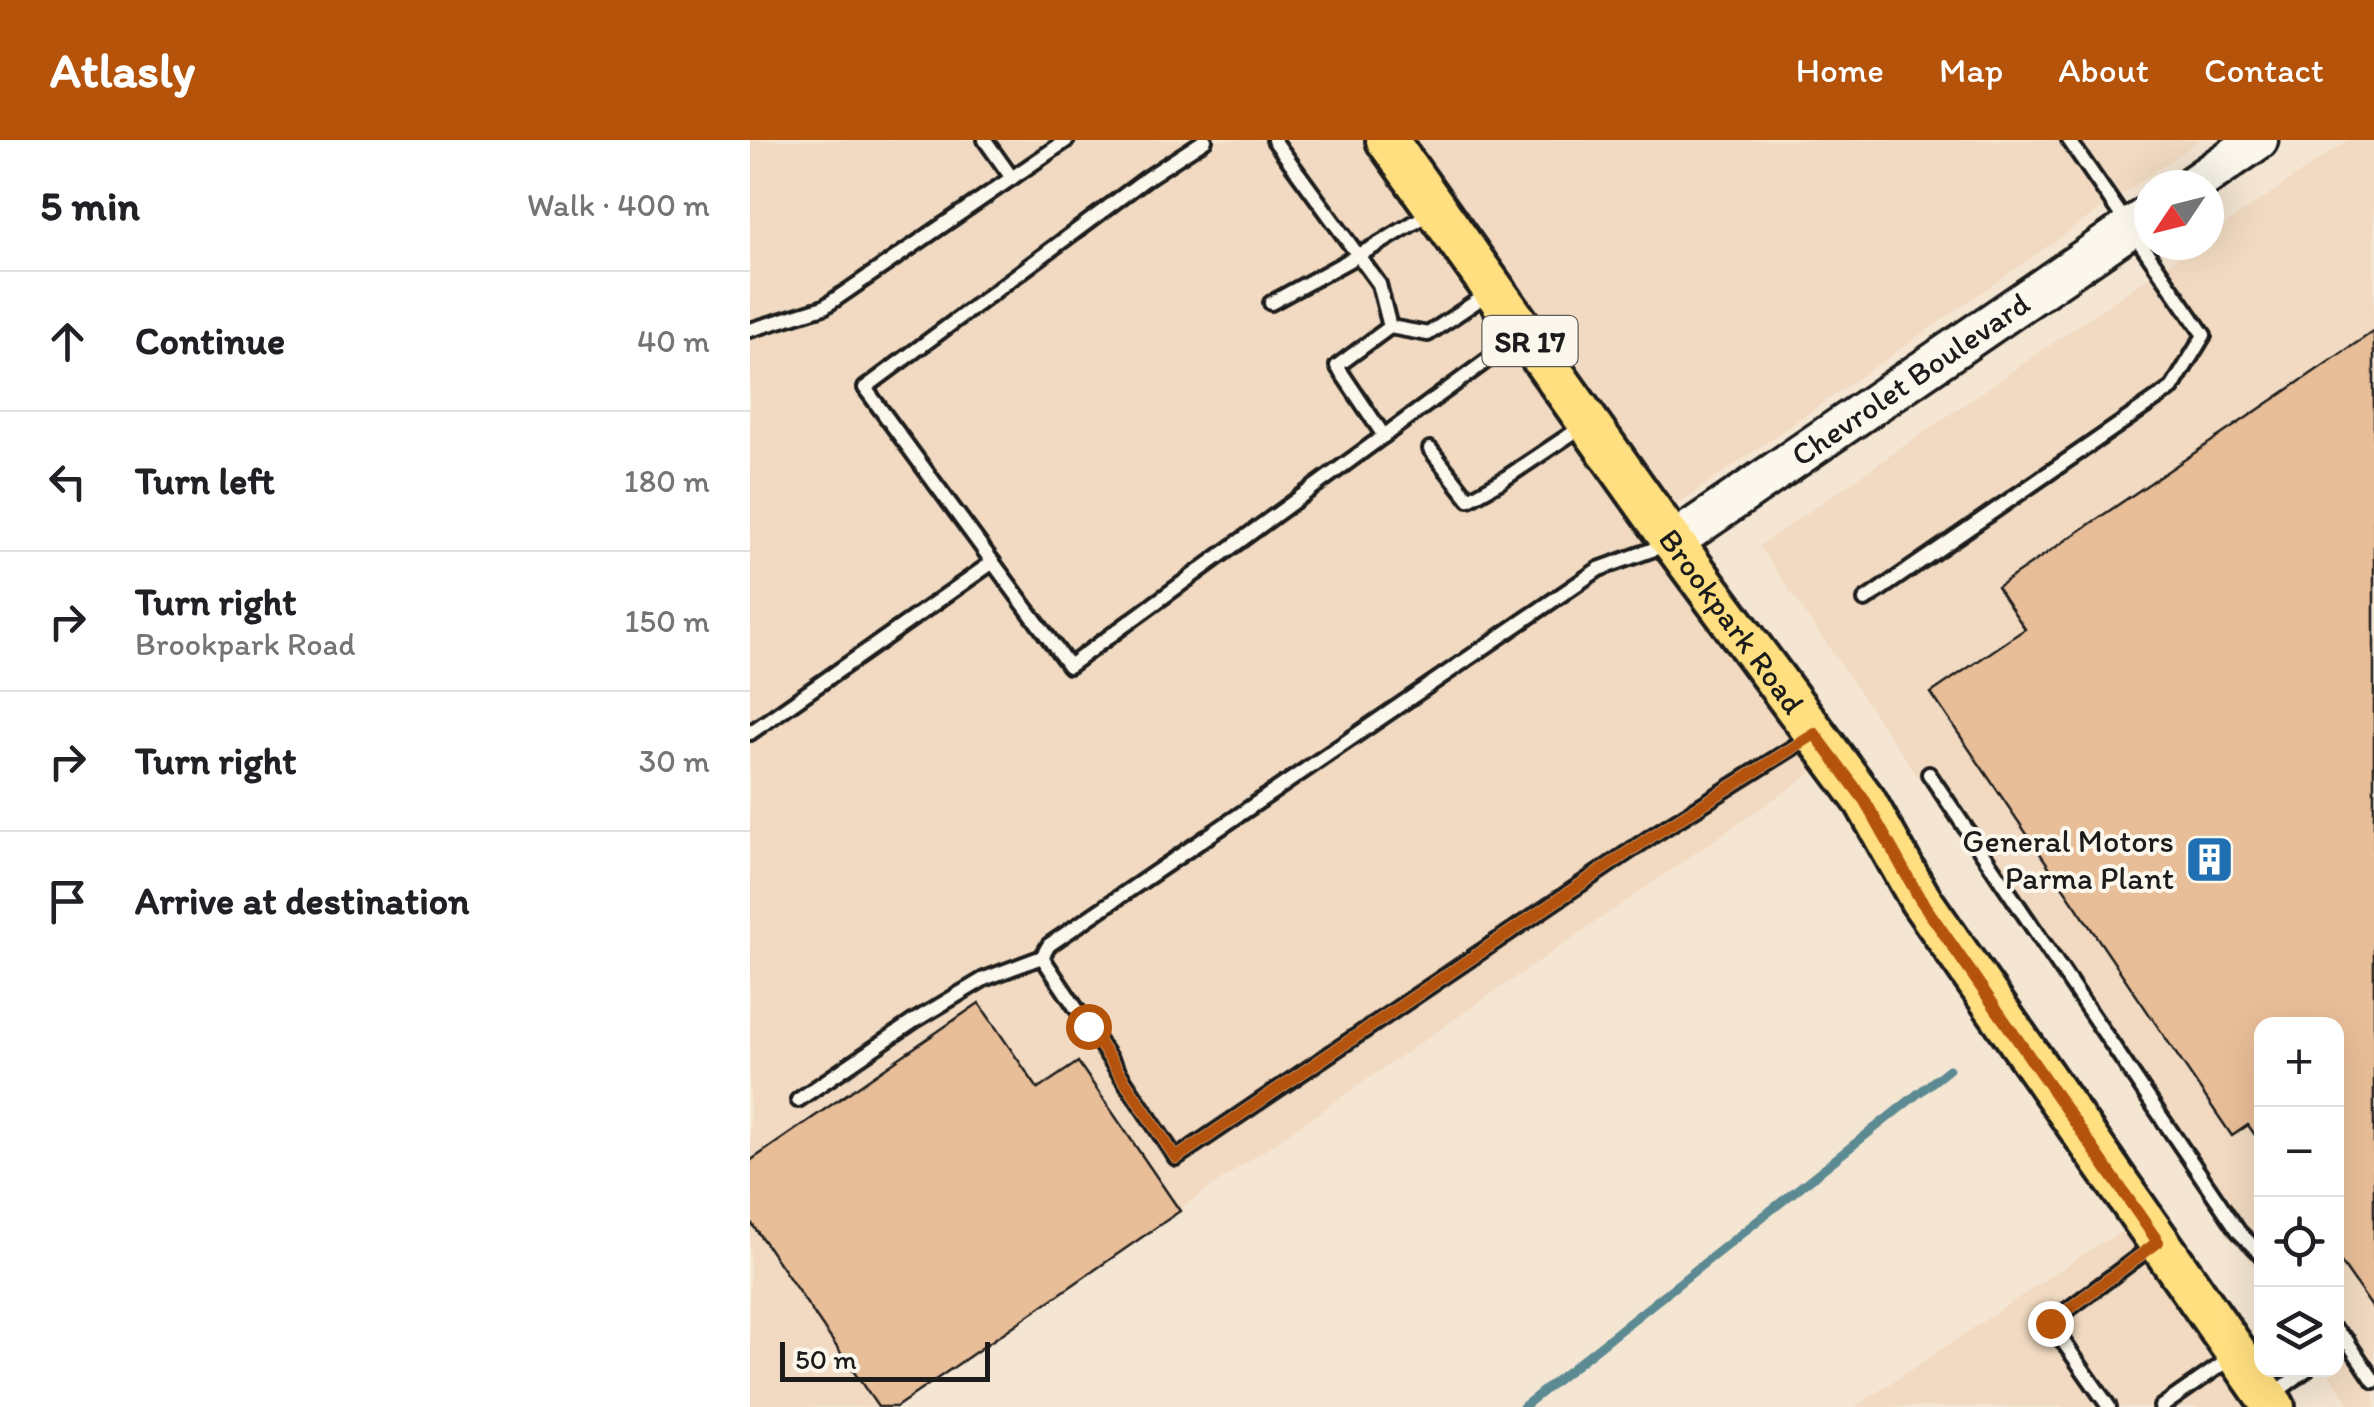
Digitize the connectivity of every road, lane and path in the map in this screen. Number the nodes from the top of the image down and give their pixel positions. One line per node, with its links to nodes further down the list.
1 (986, 140): 9 (lane)
2 (1067, 140): 9 (lane)
3 (1205, 140): 24 (lane)
4 (1274, 140): 13 (lane)
5 (1387, 140): 10 (main road, Brookpark Road / SR 17)
6 (2069, 140): 11 (lane)
7 (2258, 140): 8 (main road)
8 (2215, 170)
9 (1012, 178): 18 (lane)
10 (1436, 209): 13 (lane); 15 (main road, Brookpark Road / SR 17)
11 (2134, 216)
12 (2134, 225): 23 (main road, Chevrolet Boulevard)
13 (1357, 254): 16 (lane); 17 (lane)
14 (2161, 260): 25 (lane)
15 (1494, 290): 17 (lane); 19 (main road, Brookpark Road / SR 17)
16 (1271, 303)
17 (1390, 327): 21 (lane)
18 (750, 330)
19 (1524, 333): 20 (main road, Brookpark Road / SR 17); 21 (lane)
20 (1588, 422): 22 (lane); 23 (main road, Brookpark Road / SR 17)
21 (1384, 436): 24 (lane)
22 (1430, 448)
23 (1673, 542): 27 (main road, Brookpark Road / SR 17); 29 (lane)
24 (993, 562): 26 (lane)
25 (1865, 600)
26 (750, 732)
27 (1815, 734): 29 (lane); 31 (main road, Brookpark Road / SR 17)
28 (1929, 774): 32 (lane)
29 (1042, 956): 30 (lane)
30 (798, 1100)
31 (2158, 1242): 34 (main road, Brookpark Road / SR 17); 38 (lane)
32 (2254, 1247)
33 (2344, 1345): 36 (lane)
34 (2236, 1354): 37 (main road, Brookpark Road / SR 17); 39 (lane)
35 (2299, 1377): 37 (lane)
36 (2374, 1381)
37 (2271, 1403)
38 (2110, 1407)
39 (2162, 1407)

